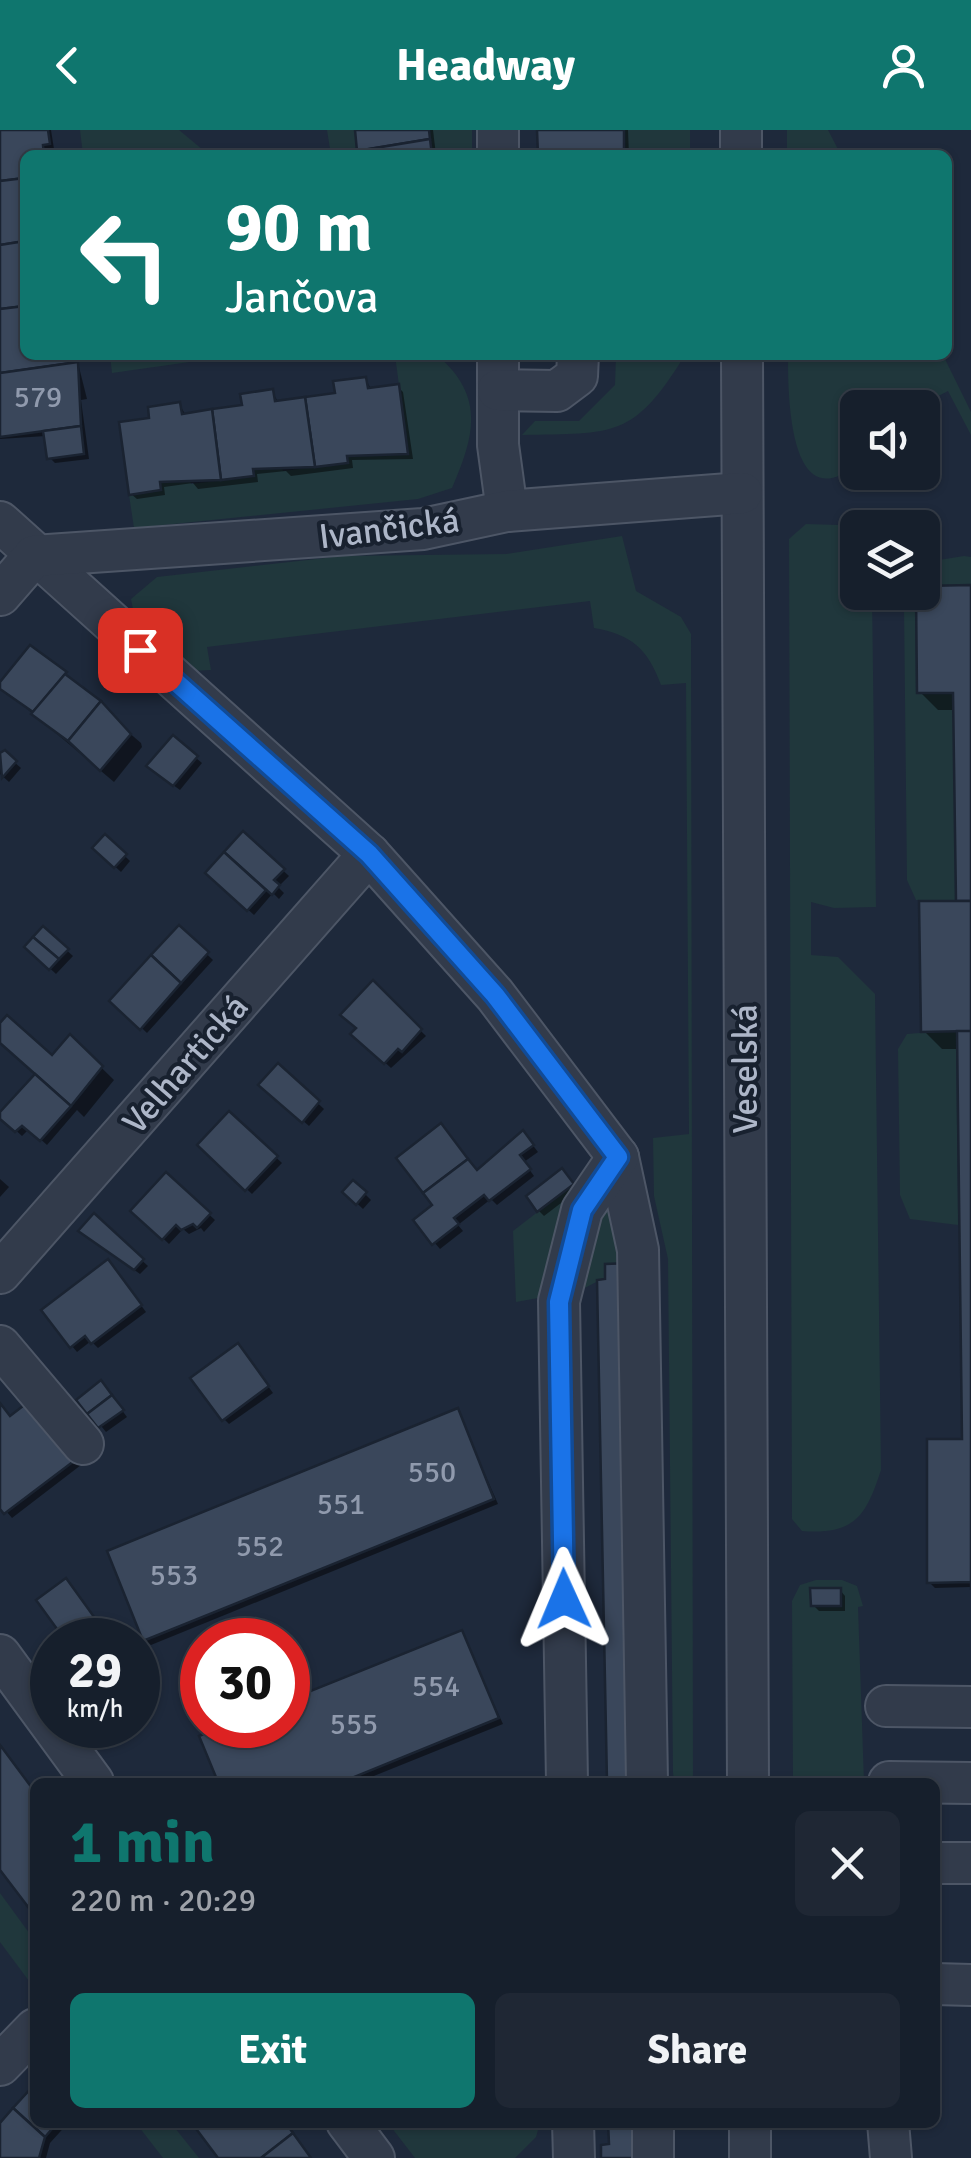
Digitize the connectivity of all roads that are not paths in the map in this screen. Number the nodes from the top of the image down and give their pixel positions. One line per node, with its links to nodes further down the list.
1 (578, 360): 3 (street)
2 (742, 360): 4 (street, Veselská)
3 (498, 373): 5 (street)
4 (742, 492): 5 (street, Ivančická); 20 (street, Veselská)
5 (506, 511): 7 (street, Ivančická)
6 (0, 522): 7 (street)
7 (34, 556): 8 (street); 9 (street)
8 (0, 595)
9 (369, 854): 10 (street); 11 (street, Velhartická)
10 (618, 1157): 18 (street); 19 (street)
11 (0, 1274)
12 (0, 1346): 13 (street)
13 (83, 1444)
14 (0, 1655): 17 (street)
15 (886, 1706): 16 (street)
16 (971, 1707)
17 (90, 1778)
18 (567, 1778)
19 (647, 1778)
20 (748, 1778)
21 (940, 1783): 22 (street)
22 (971, 1783)
23 (940, 1863): 24 (street)
24 (971, 1863)
25 (940, 1984): 26 (street)
26 (971, 1985)
27 (30, 2034): 28 (street)
28 (0, 2065)
29 (352, 2128): 34 (street)
30 (573, 2128): 35 (street)
31 (652, 2128): 36 (street)
32 (750, 2128): 37 (street)
33 (888, 2128): 38 (street)
34 (374, 2158)
35 (574, 2158)
36 (653, 2158)
37 (750, 2158)
38 (890, 2158)

